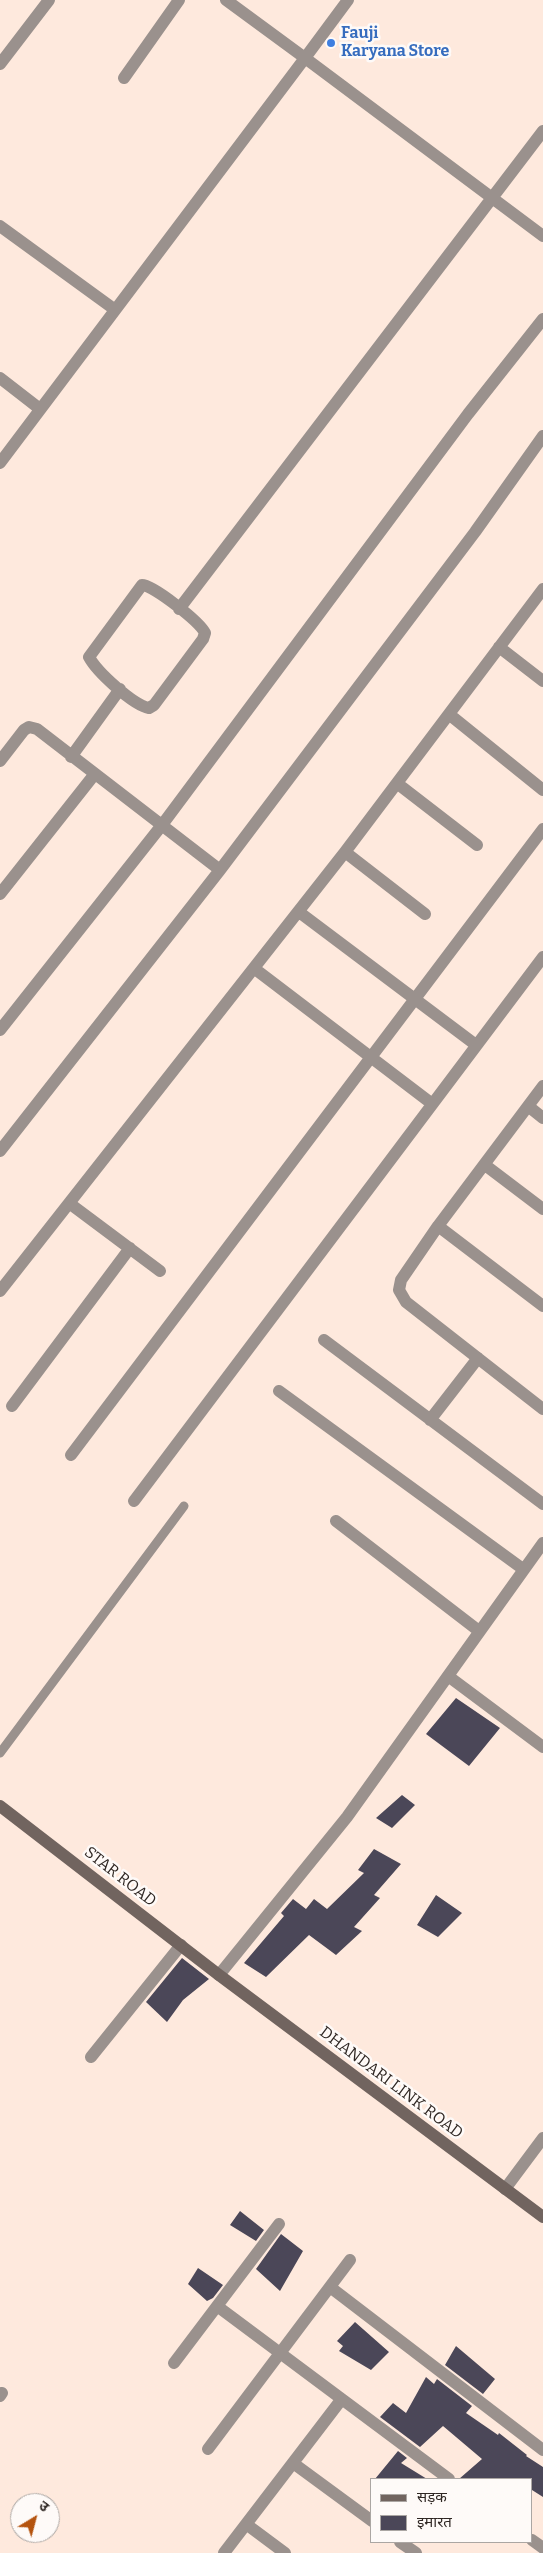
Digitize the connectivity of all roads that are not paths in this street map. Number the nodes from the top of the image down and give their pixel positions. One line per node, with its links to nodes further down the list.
1 (49, 0): 6 (street)
2 (179, 0): 7 (street)
3 (226, 0): 5 (street)
4 (348, 0): 5 (street)
5 (305, 58): 9 (street); 12 (street)
6 (0, 64)
7 (124, 78)
8 (543, 131): 9 (street)
9 (492, 198): 11 (street); 19 (street)
10 (0, 226): 12 (street)
11 (543, 236)
12 (114, 309): 15 (street)
13 (543, 319): 29 (street)
14 (0, 378): 15 (street)
15 (40, 409): 17 (street)
16 (543, 436): 33 (street)
17 (0, 464)
18 (543, 589): 20 (street)
19 (179, 609): 22 (street); 22 (street)
20 (499, 647): 21 (street); 23 (street)
21 (543, 681)
22 (120, 689): 24 (street)
23 (450, 715): 27 (street); 28 (street)
24 (71, 757): 25 (street); 26 (street)
25 (0, 761)
26 (94, 775): 29 (street); 34 (street)
27 (398, 784): 31 (street); 32 (street)
28 (543, 790)
29 (162, 825): 33 (street); 40 (street)
30 (543, 829): 39 (street)
31 (477, 845)
32 (345, 852): 35 (street); 36 (street)
33 (220, 870): 47 (street)
34 (0, 894)
35 (299, 912): 38 (street); 39 (street)
36 (425, 914)
37 (543, 957): 41 (street)
38 (255, 969): 42 (street); 49 (street)
39 (416, 999): 41 (street); 42 (street)
40 (0, 1030)
41 (476, 1045): 44 (street)
42 (370, 1057): 44 (street); 62 (street)
43 (543, 1086): 45 (street)
44 (431, 1103): 63 (street)
45 (528, 1106): 46 (street); 48 (street)
46 (543, 1118)
47 (0, 1151)
48 (485, 1165): 50 (street); 51 (street)
49 (69, 1203): 52 (street); 54 (street)
50 (543, 1209)
51 (438, 1226): 55 (street); 57 (street)
52 (130, 1248): 53 (street); 59 (street)
53 (160, 1271)
54 (0, 1291)
55 (543, 1306)
56 (324, 1340): 61 (street)
57 (478, 1358): 60 (street); 61 (street)
58 (279, 1391): 68 (street)
59 (12, 1406)
60 (543, 1409)
61 (430, 1420): 64 (street)
62 (71, 1455)
63 (134, 1501)
64 (543, 1504)
65 (184, 1506): 72 (lane)
66 (336, 1521): 69 (street)
67 (543, 1543): 68 (street)
68 (524, 1569): 69 (street)
69 (479, 1631): 70 (street)
70 (448, 1676): 71 (street); 75 (street)
71 (543, 1747)
72 (0, 1753)
73 (0, 1806): 74 (street, STAR ROAD)
74 (181, 1945): 75 (street, STAR ROAD); 76 (street)
75 (219, 1975): 78 (street, DHANDARI LINK ROAD)
76 (91, 2057)
77 (543, 2138): 78 (street)
78 (505, 2189): 79 (street, DHANDARI LINK ROAD)
79 (543, 2217)
80 (279, 2224): 83 (street)
81 (350, 2260): 82 (street)
82 (330, 2287): 84 (street); 88 (street)
83 (217, 2306): 84 (street); 85 (street)
84 (280, 2354): 86 (street); 87 (street)
85 (174, 2363)
86 (341, 2400): 89 (street); 90 (street)
87 (208, 2449)
88 (543, 2450)
89 (292, 2463): 91 (street); 92 (street)
90 (448, 2478)
91 (370, 2520)
92 (246, 2524): 94 (street); 95 (street)
93 (401, 2543): 96 (street)
94 (224, 2553)
95 (285, 2553)
96 (416, 2553)

